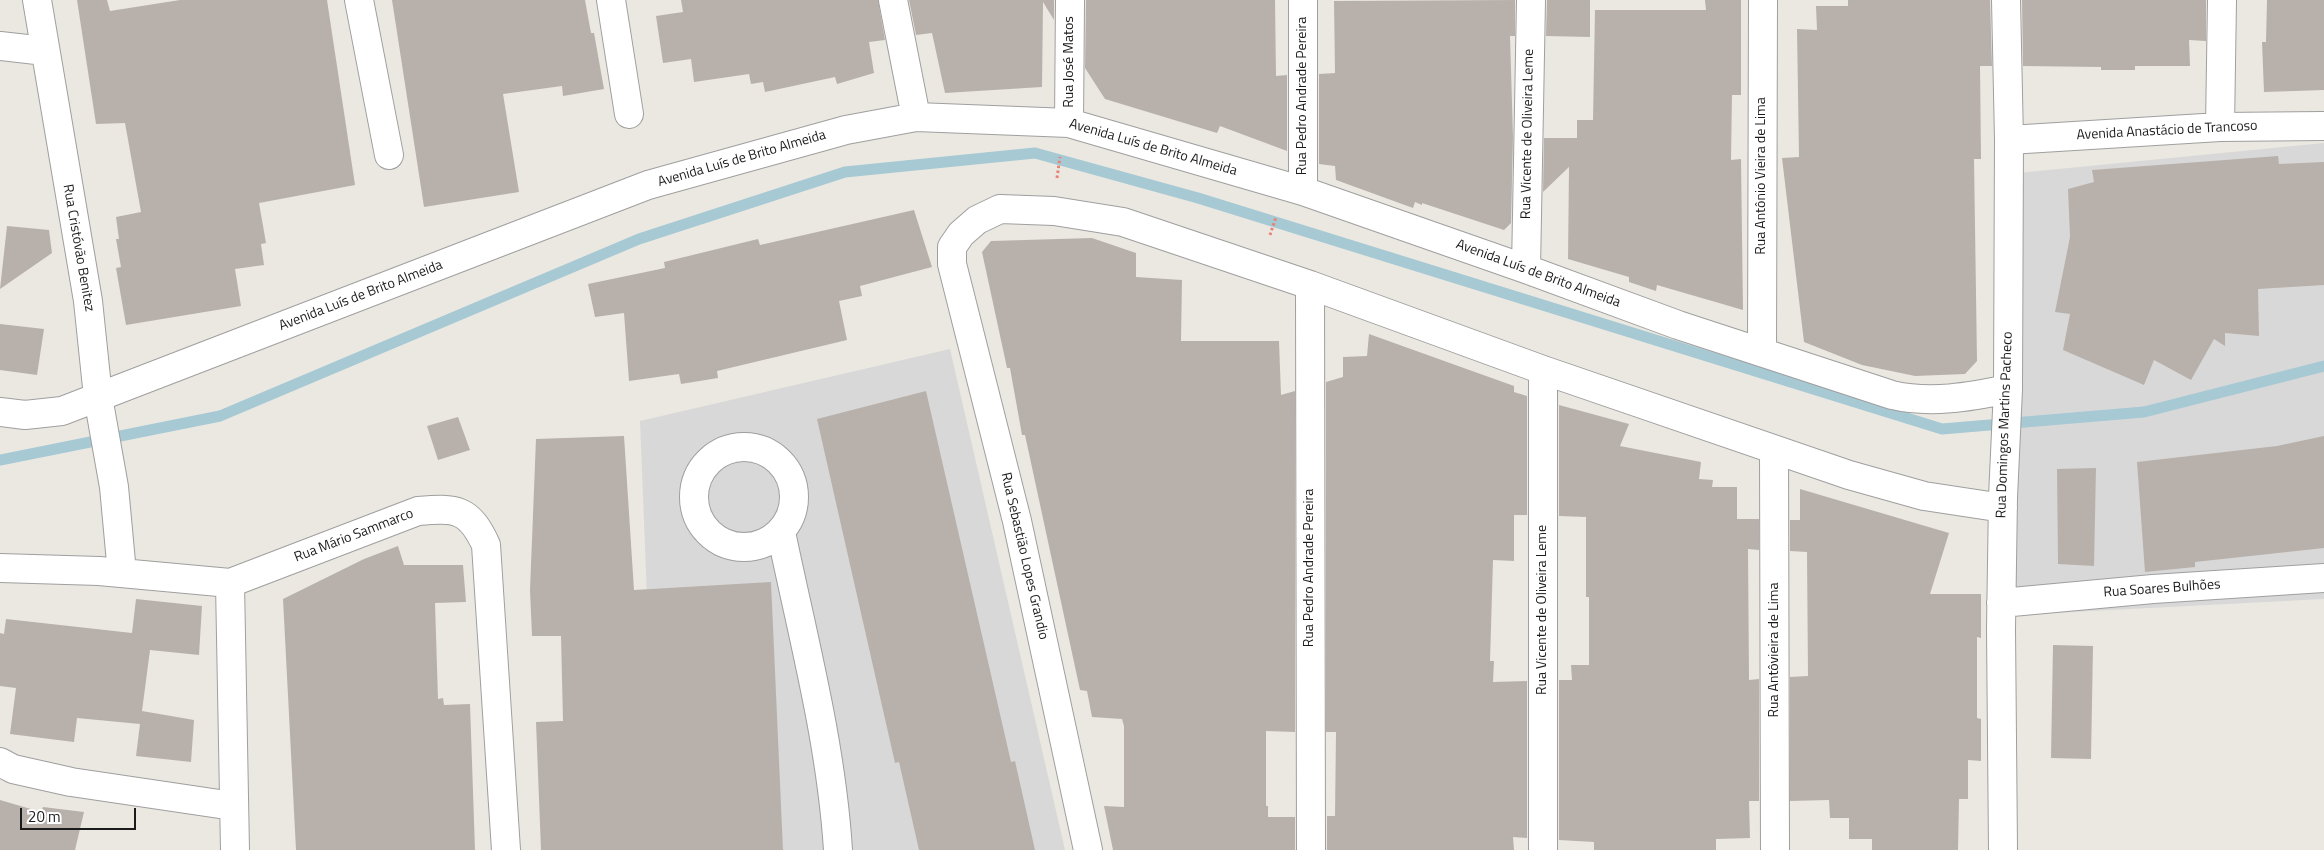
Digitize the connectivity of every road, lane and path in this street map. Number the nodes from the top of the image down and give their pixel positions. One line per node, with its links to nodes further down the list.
1 (37, 0): 12 (street, Rua Cristóvão Benitez)
2 (359, 0): 20 (street)
3 (611, 0): 13 (street)
4 (892, 0): 14 (street)
5 (1070, 0): 15 (street, Rua José Matos)
6 (1303, 0): 22 (street, Rua Pedro Andrade Pereira)
7 (1531, 0): 25 (street, Rua Vicente de Oliveira Leme)
8 (1763, 0): 27 (street, Rua Antônio Vieira de Lima)
9 (2006, 0): 18 (street, Rua Domingos Martins Pacheco)
10 (2222, 0): 17 (street)
11 (0, 46): 12 (street)
12 (46, 51): 29 (street, Rua Cristóvão Benitez)
13 (629, 114)
14 (916, 117): 15 (street, Avenida Luís de Brito Almeida); 29 (street, Avenida Luís de Brito Almeida)
15 (1070, 124): 22 (street, Avenida Luís de Brito Almeida)
16 (2324, 126): 17 (street, Avenida Anastácio de Trancoso)
17 (2220, 127): 18 (street, Avenida Anastácio de Trancoso)
18 (2009, 140): 30 (street, Rua Domingos Martins Pacheco)
19 (1061, 153): 21 (path)
20 (389, 155)
21 (1056, 182)
22 (1303, 191): 25 (street, Avenida Luís de Brito Almeida)
23 (1278, 210): 24 (path)
24 (1270, 237)
25 (1526, 269): 27 (street, Avenida Luís de Brito Almeida)
26 (1310, 285): 28 (street); 45 (street, Rua Sebastião Lopes Grandio); 46 (street, Rua Pedro Andrade Pereira)
27 (1762, 352): 30 (street, Avenida Luís de Brito Almeida)
28 (1543, 370): 32 (street); 47 (street, Rua Vicente de Oliveira Leme)
29 (98, 397): 31 (street); 36 (street, Rua Cristóvão Benitez)
30 (2008, 398): 33 (street, Rua Domingos Martins Pacheco)
31 (0, 412)
32 (1774, 450): 33 (street); 48 (street, Rua Antôvieira de Lima)
33 (2003, 502): 39 (street, Rua Domingos Martins Pacheco)
34 (781, 532): 44 (street)
35 (0, 568): 36 (street)
36 (122, 572): 38 (street)
37 (2324, 578): 39 (street, Rua Soares Bulhões)
38 (230, 583): 41 (street); 43 (street, Rua Mário Sammarco)
39 (2001, 603): 49 (street, Rua Domingos Martins Pacheco)
40 (0, 762): 41 (street)
41 (233, 806): 42 (street)
42 (235, 850)
43 (506, 850)
44 (838, 850)
45 (1088, 850)
46 (1311, 850)
47 (1543, 850)
48 (1775, 850)
49 (2004, 850)

